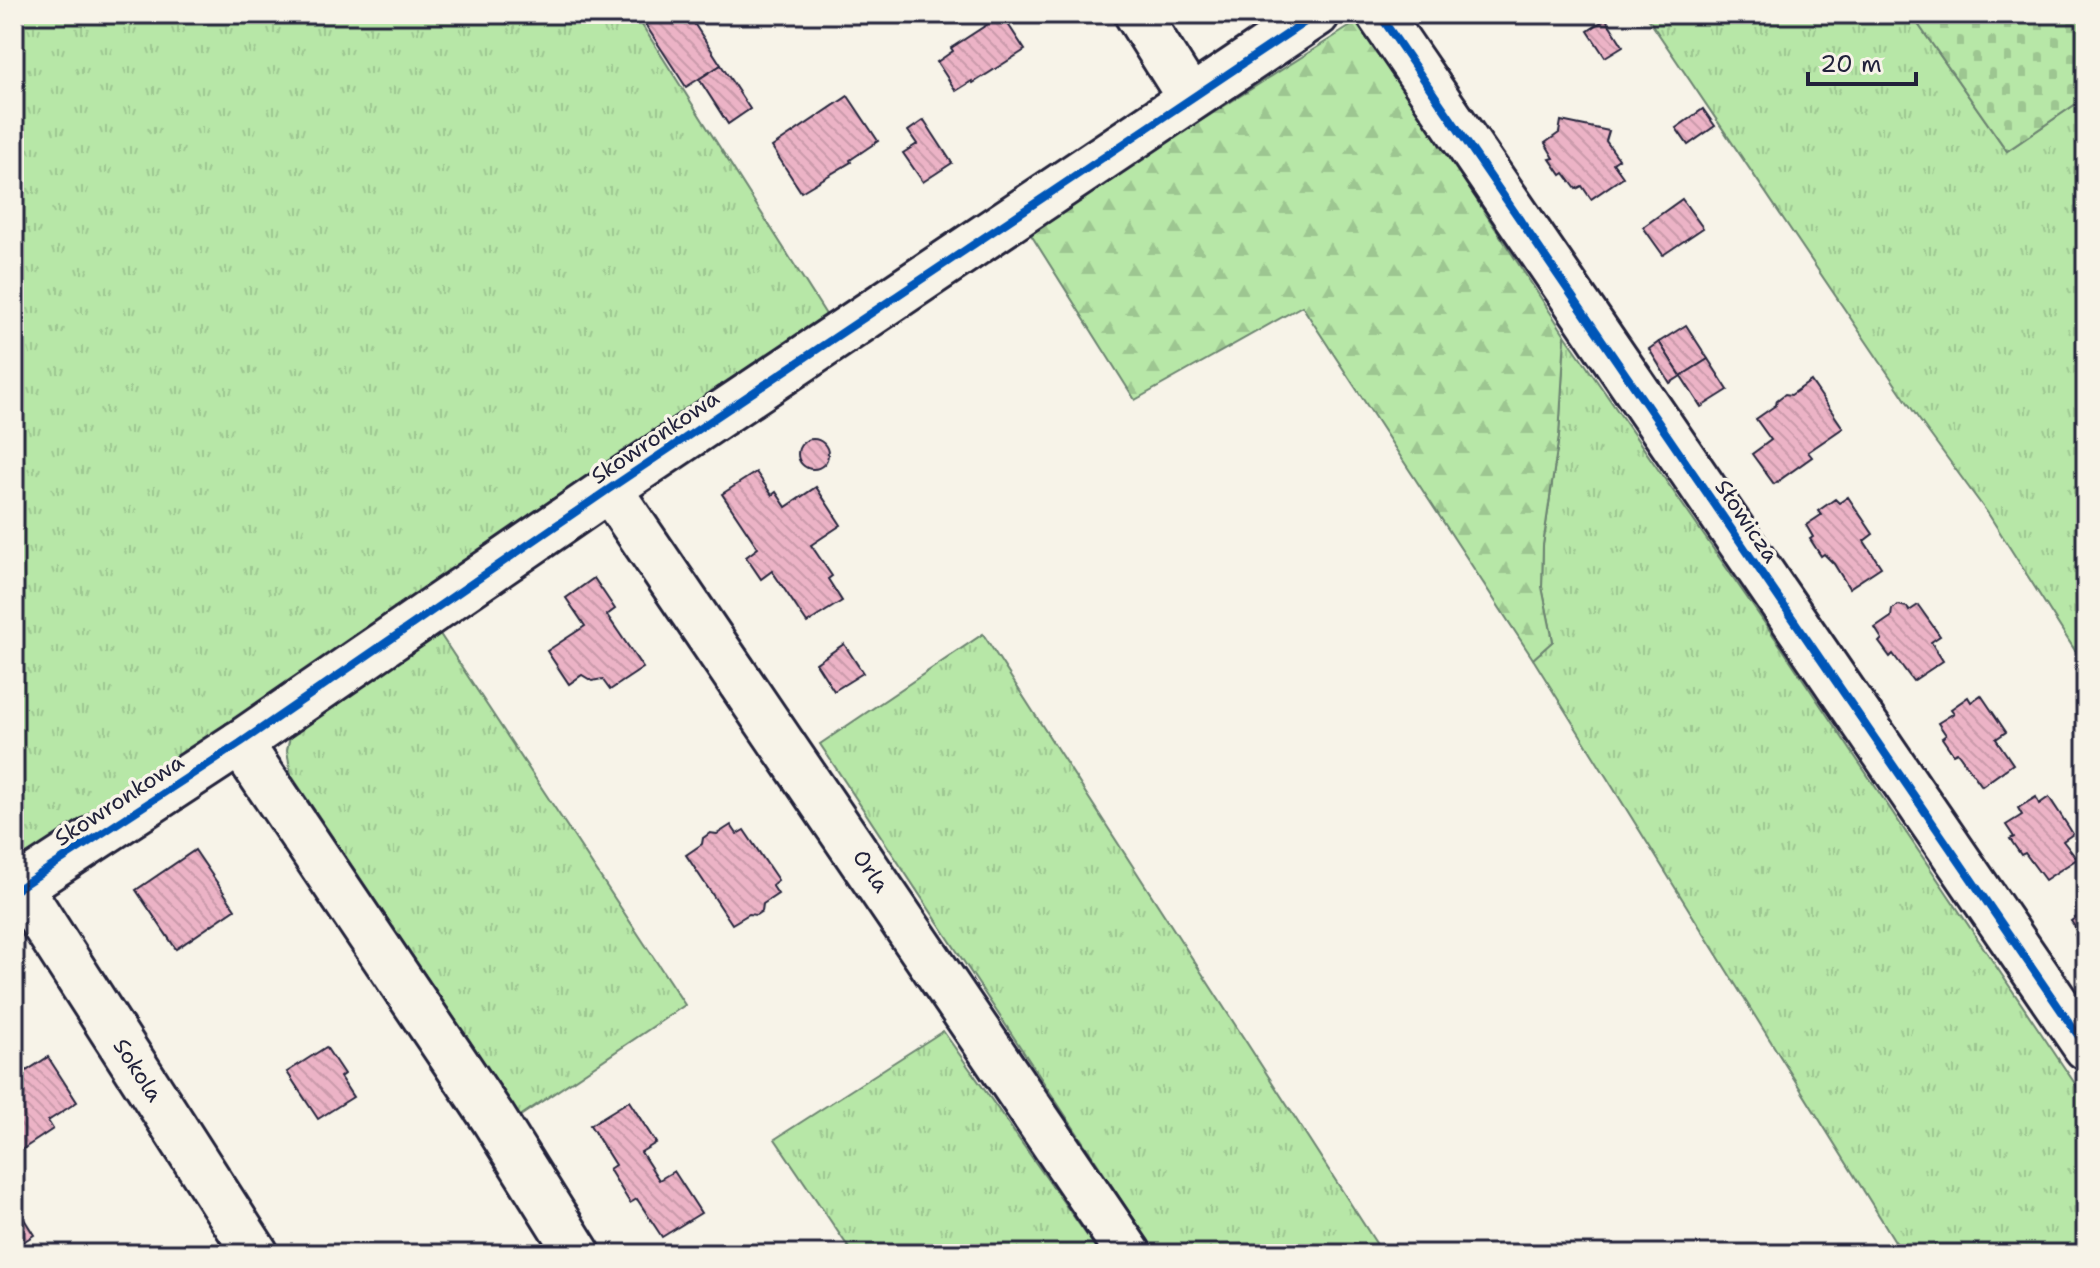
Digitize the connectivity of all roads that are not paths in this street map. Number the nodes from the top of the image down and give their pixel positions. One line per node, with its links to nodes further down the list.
1 (1137, 14): 4 (street)
2 (1317, 14): 4 (street, Skowronkowa)
3 (1379, 14): 8 (street, Słowicza)
4 (1190, 98): 5 (street, Skowronkowa)
5 (609, 489): 6 (street, Skowronkowa); 11 (street, Orla)
6 (240, 743): 7 (street, Skowronkowa); 10 (street)
7 (17, 889): 9 (street, Sokola)
8 (2086, 1047)
9 (256, 1254)
10 (578, 1254)
11 (1129, 1254)

